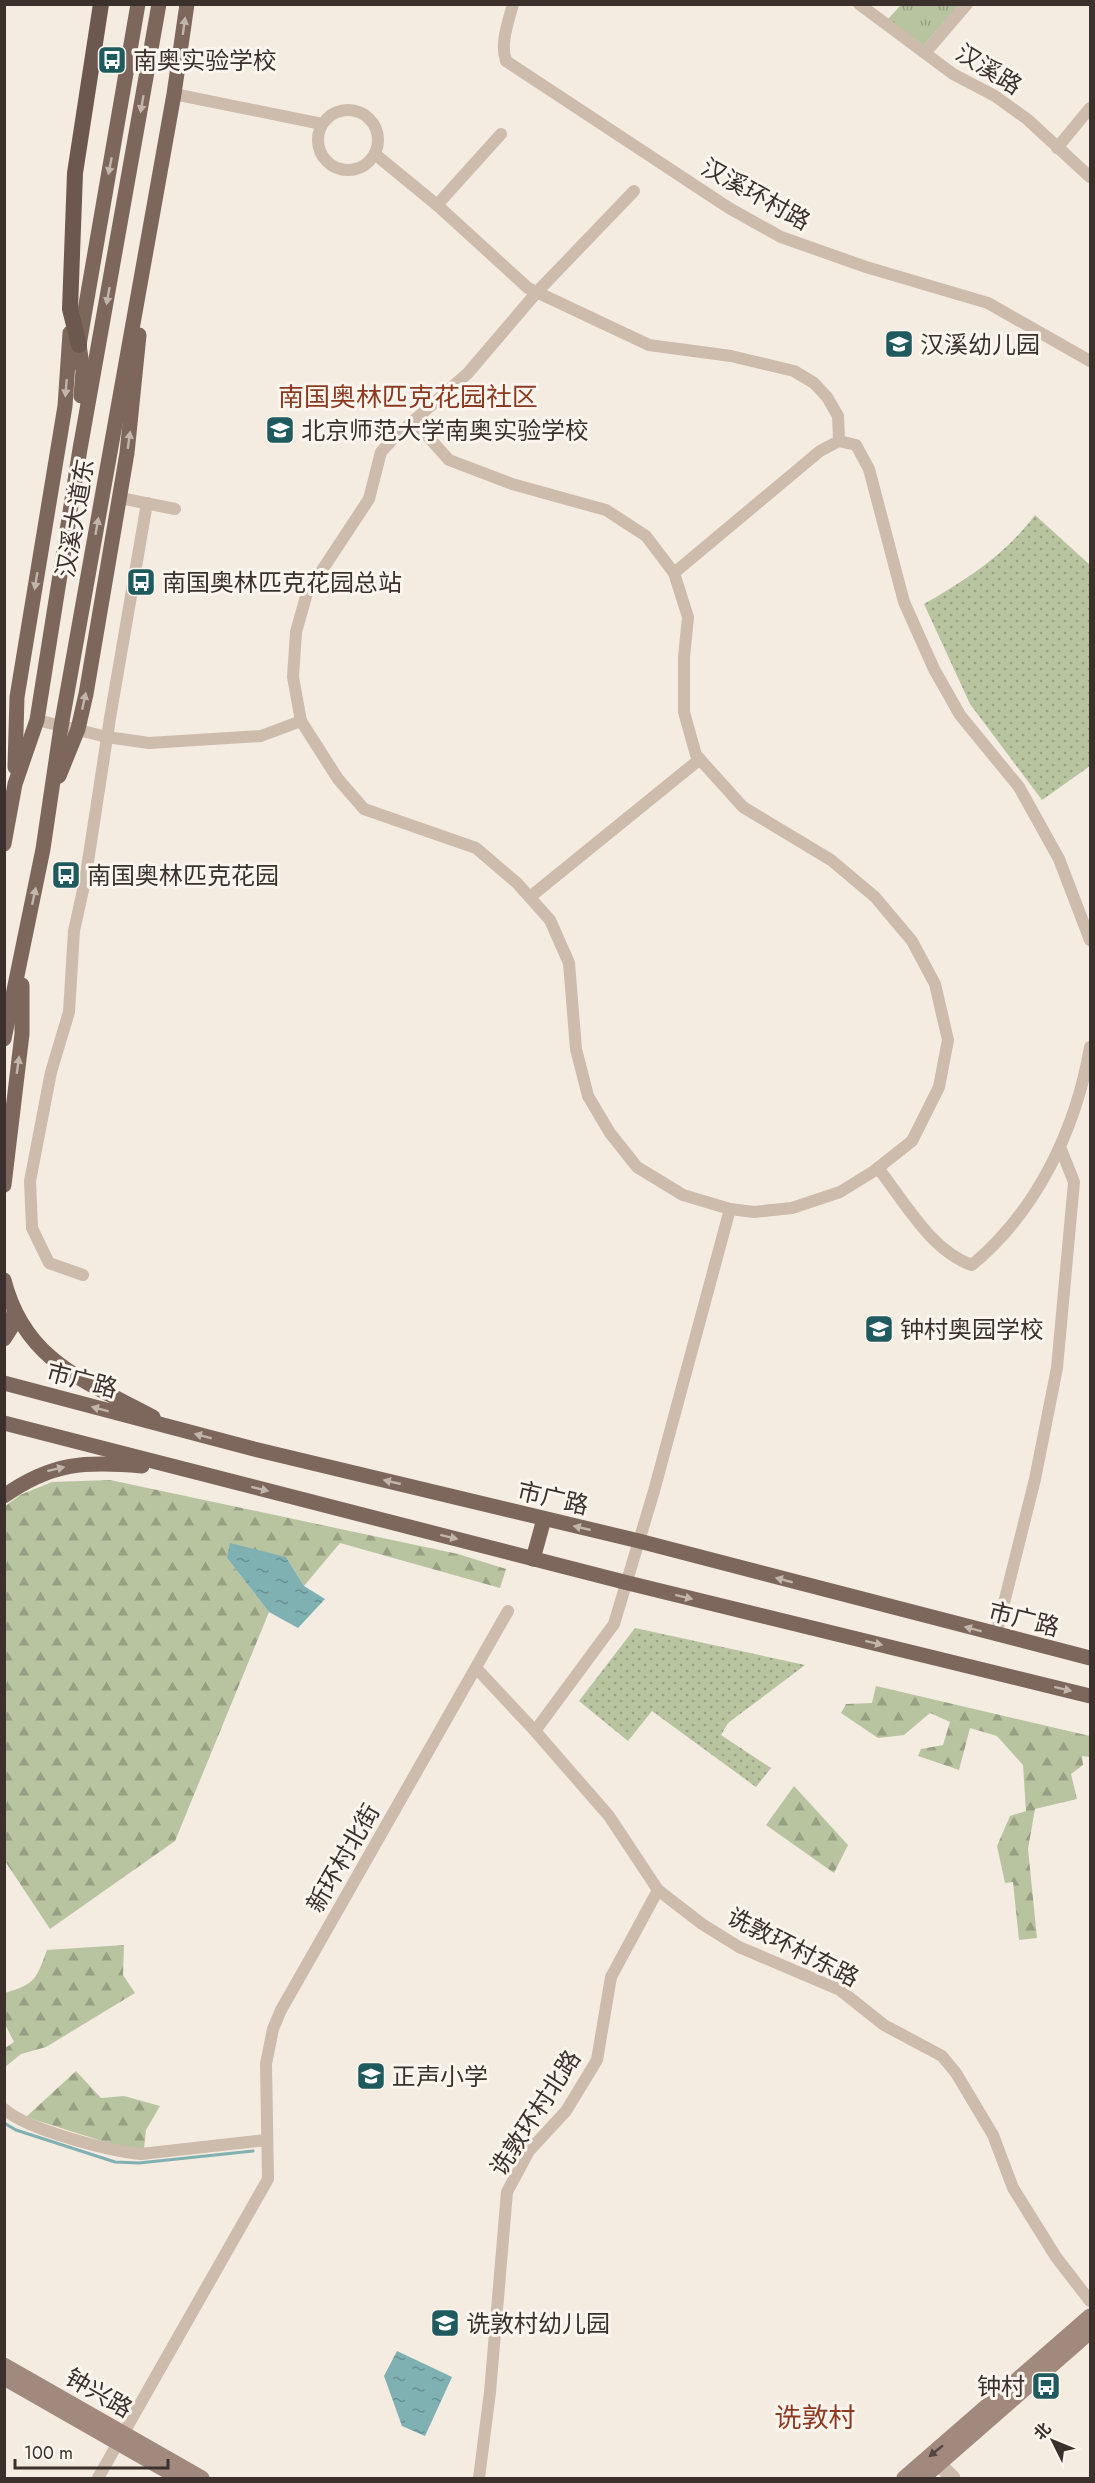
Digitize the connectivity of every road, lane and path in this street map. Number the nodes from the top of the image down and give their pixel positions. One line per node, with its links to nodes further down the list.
1 (101, 4): 20 (highway)
2 (138, 4): 21 (main road, one-way to 21)
3 (159, 4): 27 (main road, 汉溪大道东, one-way to 27)
4 (187, 4): 9 (main road, 汉溪大道东, one-way to 4)
5 (513, 4): 22 (street, 汉溪环村路)
6 (859, 4): 8 (street, 汉溪路)
7 (967, 4): 8 (street)
8 (925, 53): 13 (street, 汉溪路)
9 (174, 94): 11 (street); 18 (main road, 汉溪大道东)
10 (1090, 108): 13 (street)
11 (322, 124): 14 (street); 14 (street)
12 (501, 134): 17 (street)
13 (1057, 148): 15 (street, 汉溪路)
14 (376, 155): 17 (street)
15 (1090, 177)
16 (634, 191): 19 (street)
17 (437, 205): 19 (street)
18 (142, 270): 25 (main road, one-way to 18); 31 (main road, 汉溪大道东, one-way to 18)
19 (537, 292): 23 (street); 24 (street)
20 (70, 309): 21 (highway); 38 (main road, one-way to 38)
21 (79, 345): 27 (main road)
22 (1090, 361)
23 (414, 421): 29 (street); 33 (street)
24 (839, 441): 29 (street); 42 (street)
25 (120, 498): 26 (street); 35 (main road, one-way to 25)
26 (147, 503): 28 (street); 36 (street)
27 (72, 504): 30 (main road, 汉溪大道东)
28 (175, 509)
29 (674, 573): 37 (street)
30 (54, 620): 31 (main road); 32 (main road, 汉溪大道东)
31 (79, 625): 34 (main road, 汉溪大道东)
32 (37, 720): 34 (street); 38 (main road, 汉溪大道东)
33 (301, 721): 36 (street); 41 (street)
34 (61, 727): 35 (street); 39 (main road, 汉溪大道东)
35 (78, 729): 36 (street); 39 (main road)
36 (107, 737): 50 (street)
37 (700, 759): 41 (street); 47 (street)
38 (15, 784): 40 (main road, 汉溪大道东)
39 (52, 796): 43 (main road, 汉溪大道东, one-way to 39)
40 (4, 843)
41 (530, 897): 49 (street)
42 (1090, 940)
43 (22, 953): 44 (main road, 汉溪大道东); 48 (main road, one-way to 43)
44 (4, 1039)
45 (1090, 1047): 46 (street)
46 (1060, 1147): 47 (street); 64 (street)
47 (878, 1168): 49 (street)
48 (4, 1185)
49 (730, 1209): 60 (street)
50 (83, 1275)
51 (4, 1280): 52 (main road)
52 (14, 1311): 53 (main road); 56 (main road)
53 (4, 1339)
54 (4, 1383): 56 (main road, 市广路, one-way to 54)
55 (4, 1423): 57 (main road)
56 (177, 1429): 59 (main road, 市广路, one-way to 56)
57 (183, 1469): 58 (main road, one-way to 57); 61 (main road, one-way to 61)
58 (4, 1496)
59 (544, 1519): 60 (main road, 市广路, one-way to 59); 61 (main road)
60 (639, 1542): 62 (street); 64 (main road, 市广路, one-way to 60)
61 (533, 1559): 62 (main road)
62 (628, 1583): 67 (main road, one-way to 67); 68 (street)
63 (508, 1611): 66 (street, 新环村北街)
64 (996, 1635): 65 (main road, 市广路)
65 (1090, 1658)
66 (476, 1668): 68 (street, 诜敦环村东路); 71 (street, 新环村北街)
67 (1090, 1696)
68 (535, 1731): 69 (street, 诜敦环村东路)
69 (658, 1890): 72 (street, 诜敦环村东路); 82 (street, 诜敦环村北路)
70 (4, 2109): 71 (street)
71 (267, 2140): 77 (street, 新环村北街)
72 (1090, 2301)
73 (1090, 2316): 83 (main road, one-way to 83)
74 (1090, 2331): 78 (main road)
75 (4, 2365): 77 (main road, 钟兴路)
76 (4, 2378): 77 (main road, 钟兴路)
77 (120, 2438): 79 (street, 新环村北街); 80 (main road, 钟兴路); 81 (main road, 钟兴路)
78 (940, 2465): 84 (main road); 85 (street)
79 (98, 2478)
80 (179, 2478)
81 (202, 2478)
82 (479, 2478)
83 (904, 2478)
84 (923, 2478)
85 (952, 2478)

